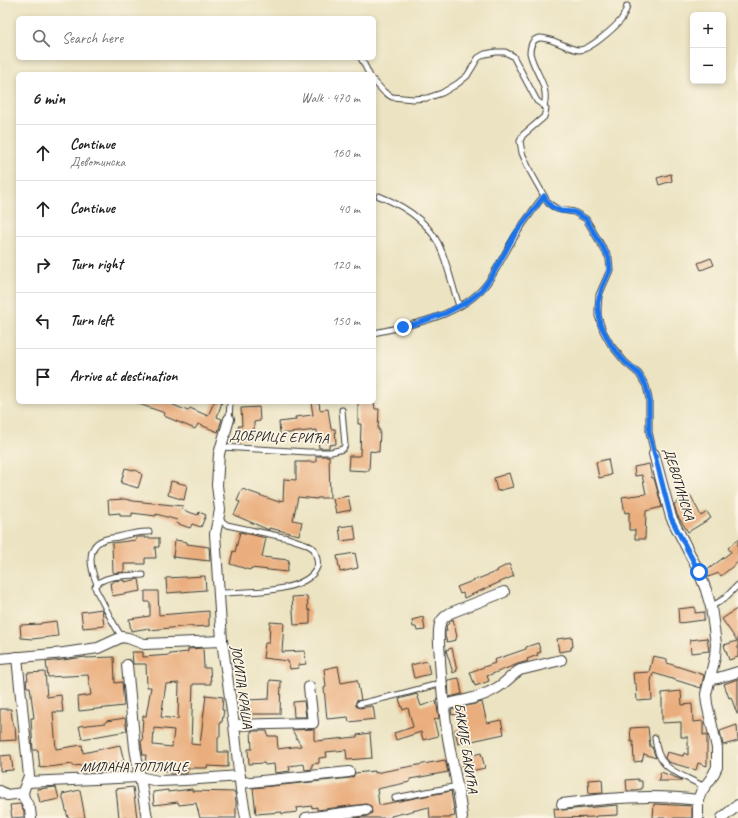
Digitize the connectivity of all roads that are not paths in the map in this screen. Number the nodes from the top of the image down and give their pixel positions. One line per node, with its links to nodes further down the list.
1 (627, 6): 5 (lane, ДЕВОТИНСКА)
2 (362, 60): 3 (lane)
3 (368, 72)
4 (376, 83): 5 (lane)
5 (544, 106): 7 (lane, ДЕВОТИНСКА)
6 (379, 196): 8 (lane)
7 (544, 196): 8 (lane); 14 (lane, ДЕВОТИНСКА)
8 (459, 306): 9 (lane)
9 (376, 332)
10 (230, 404): 12 (lane)
11 (342, 410): 13 (lane, ДОБРИЦЕ ЕРИЋА)
12 (229, 419): 13 (street)
13 (221, 447): 15 (street)
14 (654, 454): 22 (street, ДЕВОТИНСКА)
15 (218, 519): 21 (street); 21 (lane)
16 (149, 532): 18 (lane)
17 (143, 575): 18 (lane)
18 (97, 584): 23 (lane)
19 (738, 585): 22 (lane)
20 (504, 592): 31 (street, БАКИЈЕ БАКИЋА)
21 (219, 593): 24 (street)
22 (711, 607): 30 (street, ДЕВОТИНСКА)
23 (122, 637): 24 (street, ЈОСИПА КРАША); 25 (street)
24 (222, 641): 35 (street, ЈОСИПА КРАША)
25 (17, 657): 26 (street); 40 (street)
26 (0, 659)
27 (562, 660): 34 (street)
28 (127, 664): 38 (street)
29 (738, 672): 30 (street)
30 (710, 680): 42 (street, ДЕВОТИНСКА)
31 (442, 683): 33 (lane); 34 (street, БАКИЈЕ БАКИЋА)
32 (309, 687): 35 (street)
33 (359, 704)
34 (444, 705): 41 (street, БАКИЈЕ БАКИЋА)
35 (234, 725): 39 (street, ЈОСИПА КРАША)
36 (655, 738): 42 (lane)
37 (349, 772): 39 (street, МИЛАНА ТОПЛИЦЕ)
38 (139, 777): 39 (street, МИЛАНА ТОПЛИЦЕ); 40 (street, МИЛАНА ТОПЛИЦЕ); 51 (street)
39 (240, 780): 52 (street, ЈОСИПА КРАША)
40 (27, 782): 44 (street)
41 (458, 786): 45 (lane); 54 (street, БАКИЈЕ БАКИЋА)
42 (704, 787): 46 (street, ДЕВОТИНСКА)
43 (0, 791): 44 (street)
44 (23, 793): 50 (street)
45 (395, 798)
46 (698, 800): 47 (street); 55 (street, ДЕВОТИНСКА)
47 (562, 804)
48 (738, 805): 56 (street)
49 (366, 810): 53 (street)
50 (31, 818)
51 (147, 818)
52 (246, 818)
53 (306, 818)
54 (462, 818)
55 (698, 818)
56 (722, 818)

